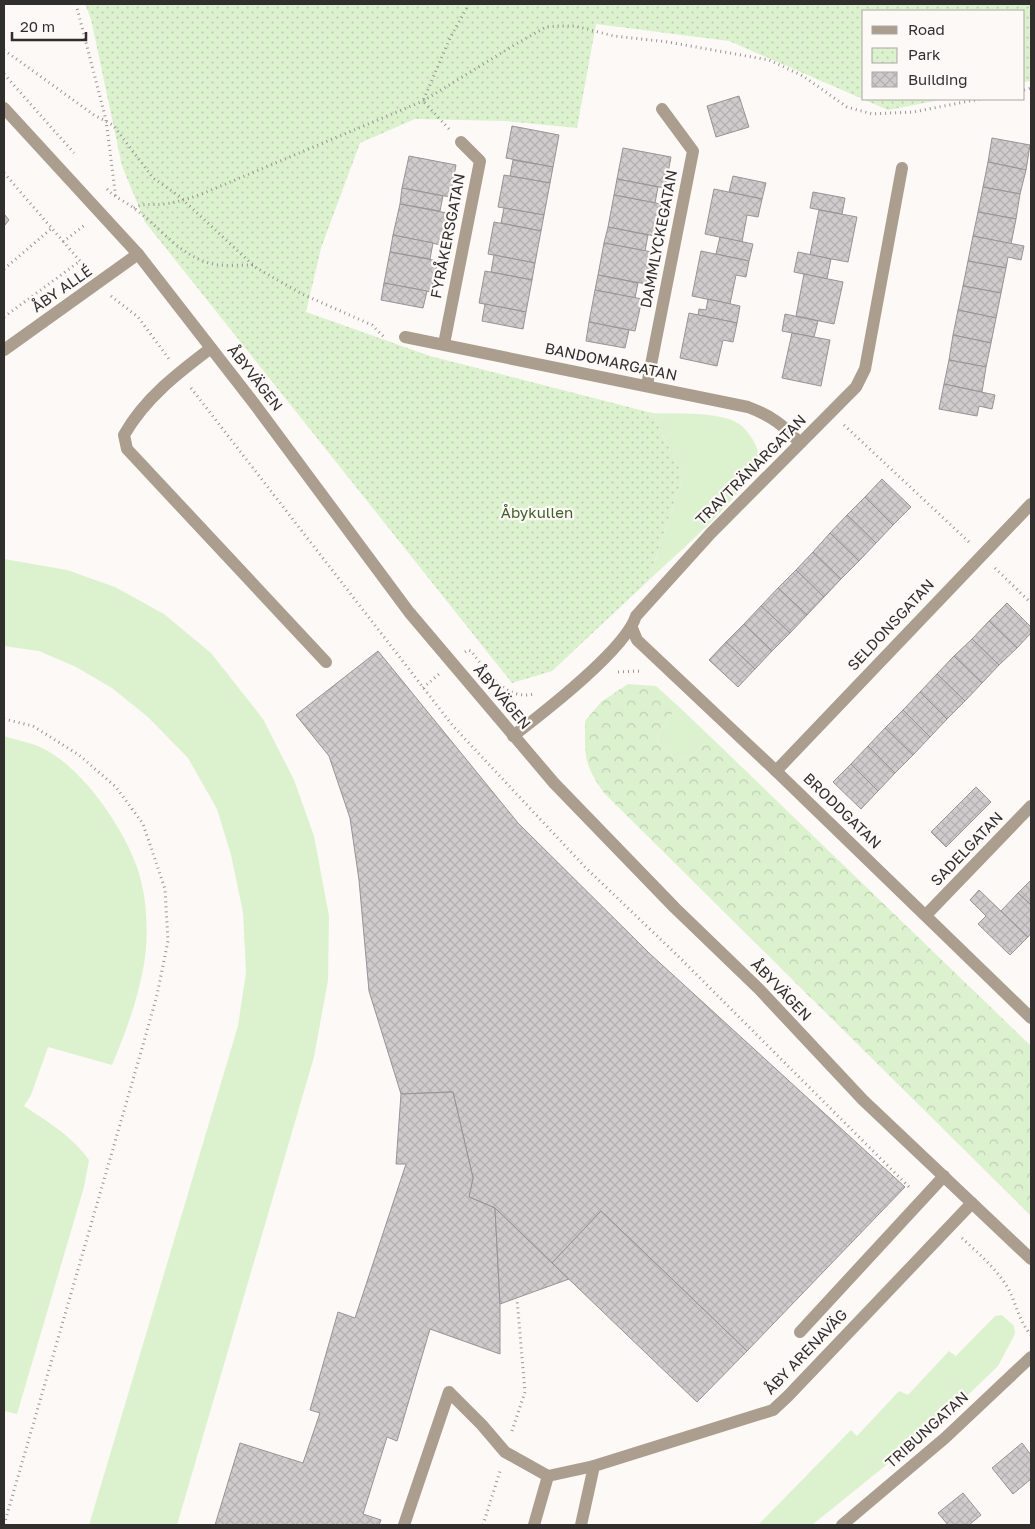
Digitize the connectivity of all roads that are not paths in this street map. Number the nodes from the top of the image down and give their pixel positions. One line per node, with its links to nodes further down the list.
1 (4, 108): 5 (street, ÅBYVÄGEN)
2 (662, 109): 10 (street, DAMMLYCKEGATAN)
3 (461, 142): 7 (street, FYRÅKERSGATAN)
4 (902, 168): 11 (street, TRAVTRÄNARGATAN)
5 (138, 254): 8 (street, ÅBYVÄGEN); 9 (street, ÅBY ALLÉ)
6 (405, 337): 7 (street, BANDOMARGATAN)
7 (444, 344): 10 (street, BANDOMARGATAN)
8 (211, 348): 14 (street); 15 (street, ÅBYVÄGEN)
9 (4, 350)
10 (647, 385): 11 (street, BANDOMARGATAN)
11 (800, 443): 13 (street, TRAVTRÄNARGATAN)
12 (1031, 504): 16 (street, SELDONSGATAN)
13 (632, 628): 15 (street, TRAVTRÄNARGATAN); 16 (street, BRODDGATAN)
14 (326, 662)
15 (513, 736): 20 (street, ÅBYVÄGEN)
16 (776, 771): 18 (street, BRODDGATAN)
17 (1031, 806): 18 (street, SADELGATAN)
18 (926, 914): 19 (street, BRODDGATAN)
19 (1031, 1018)
20 (944, 1176): 21 (street, ÅBYVÄGEN); 23 (street)
21 (972, 1203): 22 (street, ÅBYVÄGEN); 25 (street, ÅBY ARENAVÄG)
22 (1031, 1259)
23 (800, 1332)
24 (1031, 1356): 30 (street, TRIBUNGATAN)
25 (594, 1466): 26 (street, ÅBY ARENAVÄG); 29 (street)
26 (548, 1476): 27 (street); 28 (street)
27 (404, 1525)
28 (534, 1525)
29 (581, 1525)
30 (842, 1525)

